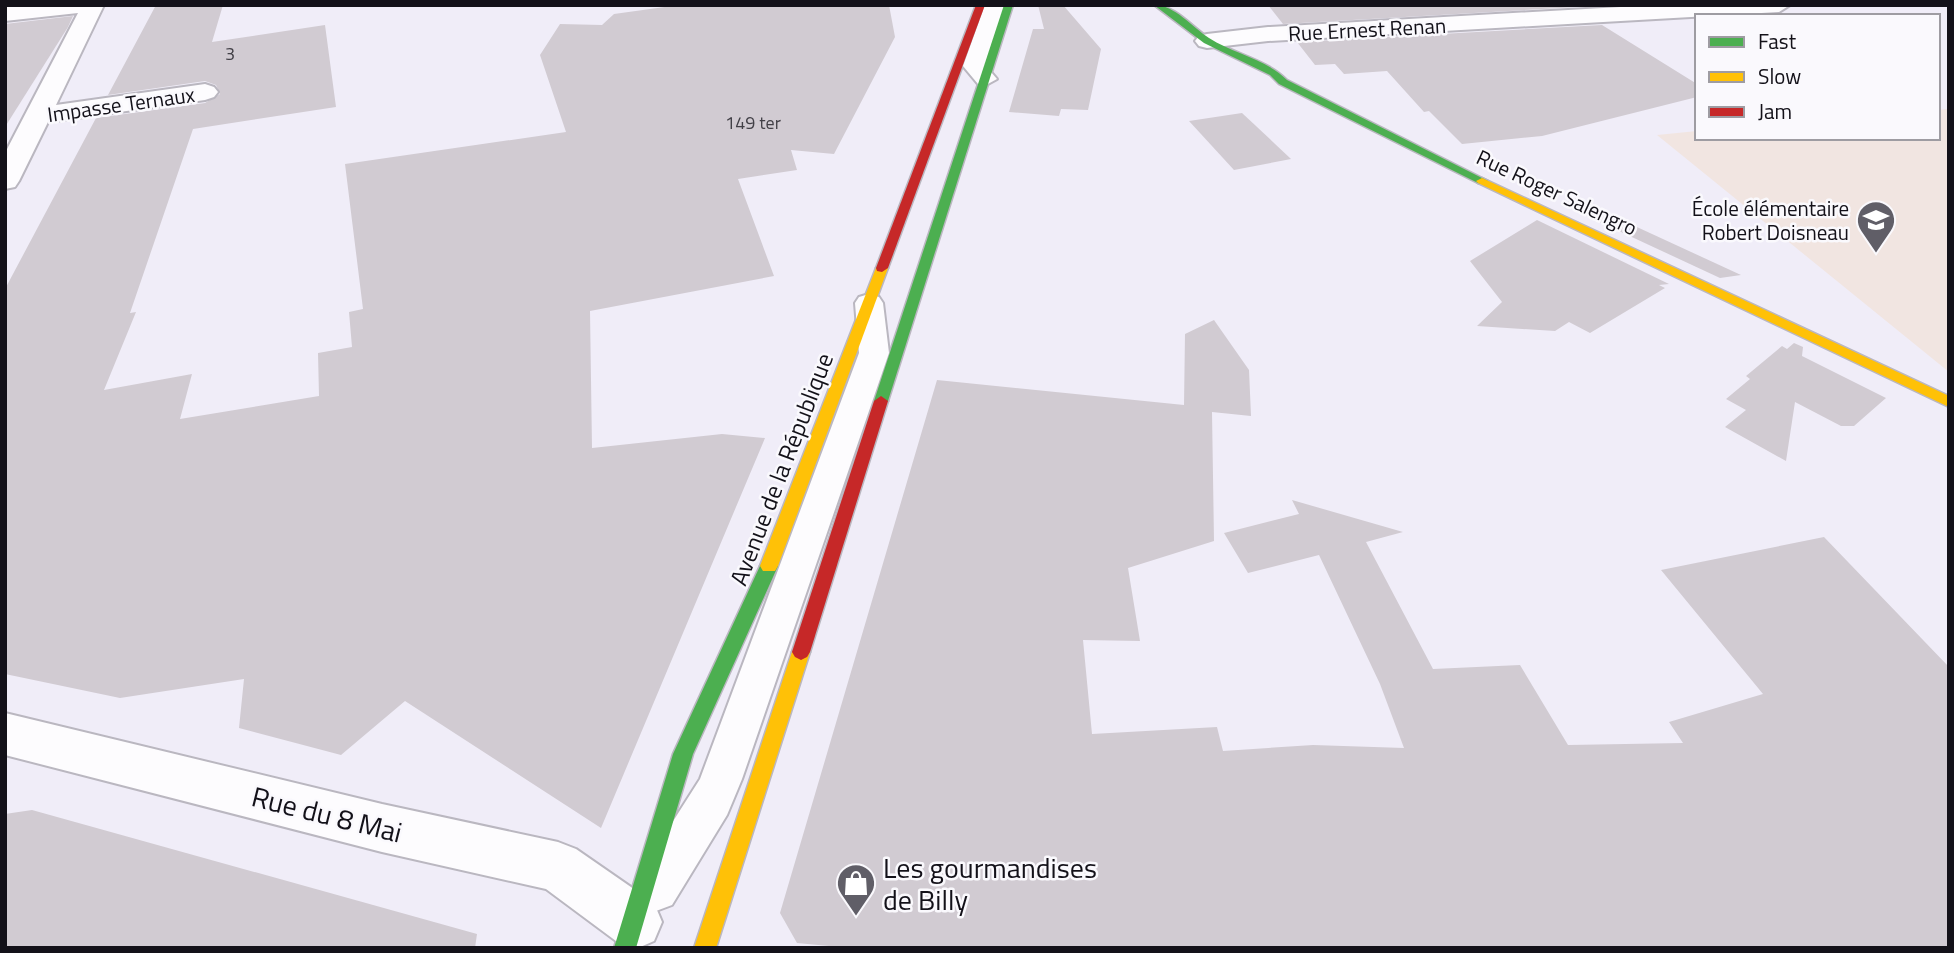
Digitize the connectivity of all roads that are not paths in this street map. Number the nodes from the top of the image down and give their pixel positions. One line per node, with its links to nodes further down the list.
1 (87, 5): 9 (street)
2 (93, 5): 13 (street)
3 (981, 5): 15 (main road)
4 (995, 5): 11 (lane)
5 (1009, 5): 11 (main road)
6 (1158, 5): 10 (main road, Rue Roger Salengro)
7 (1779, 5): 8 (street, Rue Ernest Renan)
8 (1680, 8): 10 (street, Rue Ernest Renan)
9 (5, 14)
10 (1207, 41): 16 (main road, Rue Roger Salengro)
11 (986, 79): 19 (main road)
12 (205, 92): 13 (street, Impasse Ternaux)
13 (36, 116): 14 (street)
14 (5, 181)
15 (869, 303): 18 (lane)
16 (1949, 402)
17 (5, 734): 18 (street, Rue du 8 Mai)
18 (635, 936)
19 (705, 948)

